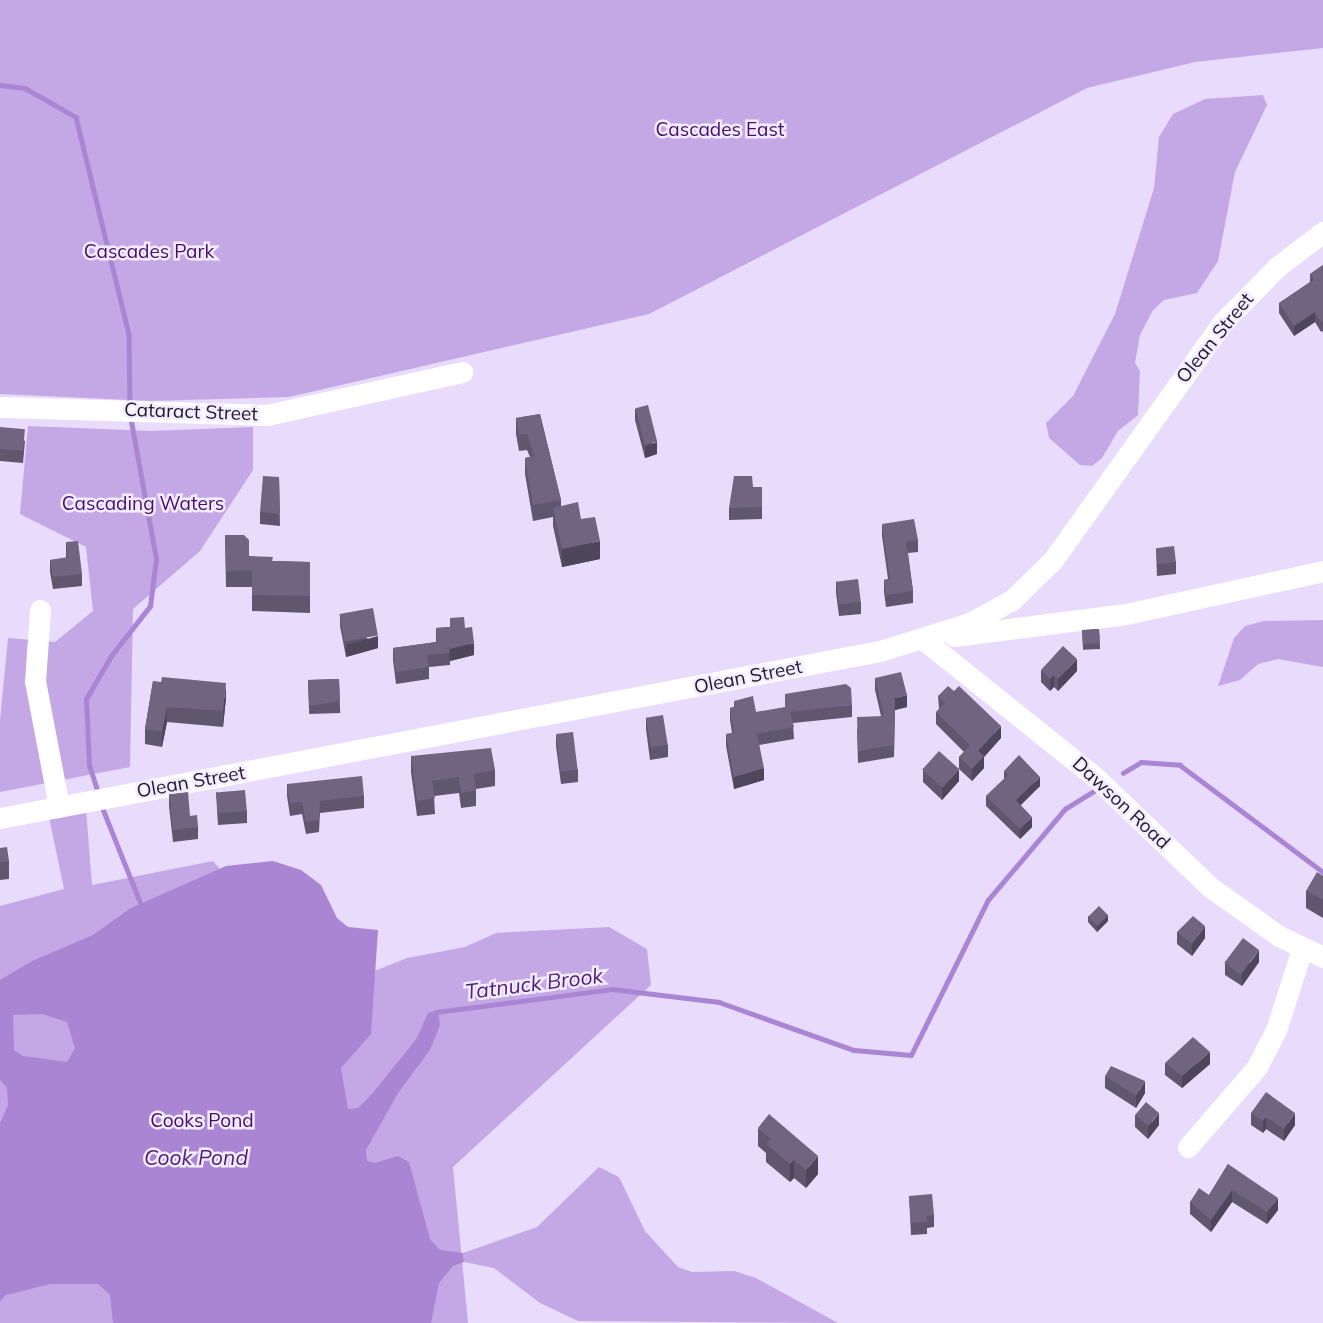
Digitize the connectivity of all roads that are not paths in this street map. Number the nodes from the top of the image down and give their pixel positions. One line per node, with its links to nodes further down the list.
1 (1323, 232): 6 (street, Olean Street)
2 (462, 372): 3 (street, Cataract Street)
3 (0, 407)
4 (1323, 572): 6 (street)
5 (40, 610): 7 (street)
6 (924, 640): 7 (street, Olean Street); 9 (street, Dawson Road)
7 (59, 807): 8 (street, Olean Street)
8 (0, 818)
9 (1302, 949): 10 (street, Dawson Road); 11 (street)
10 (1323, 957)
11 (1188, 1147)

